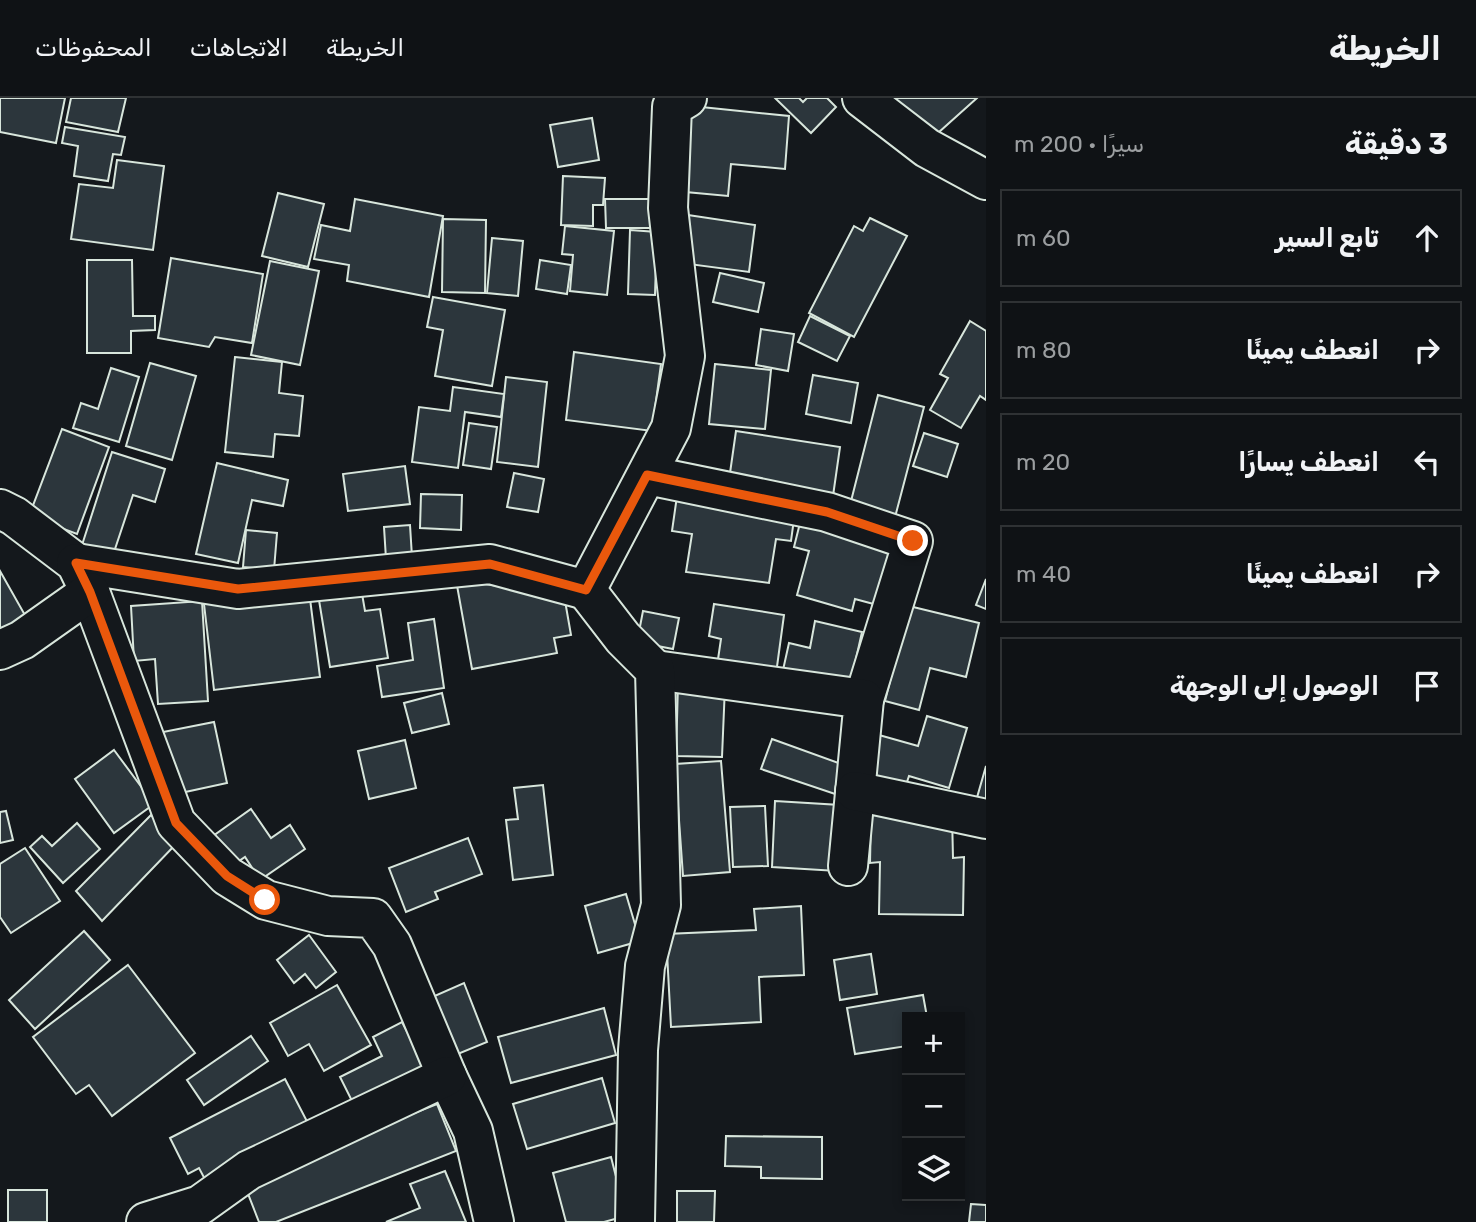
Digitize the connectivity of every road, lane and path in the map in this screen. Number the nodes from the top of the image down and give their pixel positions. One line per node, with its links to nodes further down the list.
1 (687, 98): 4 (street)
2 (862, 98): 3 (street)
3 (986, 180)
4 (647, 475): 7 (street); 10 (street)
5 (0, 509): 6 (street)
6 (83, 578): 7 (street); 8 (street); 14 (street)
7 (586, 590): 9 (street)
8 (0, 650)
9 (656, 670): 10 (street); 17 (street)
10 (864, 699): 11 (street)
11 (855, 791): 12 (street); 13 (street)
12 (986, 819)
13 (848, 866)
14 (447, 1076): 15 (street); 16 (street)
15 (146, 1222)
16 (494, 1222)
17 (635, 1222)

